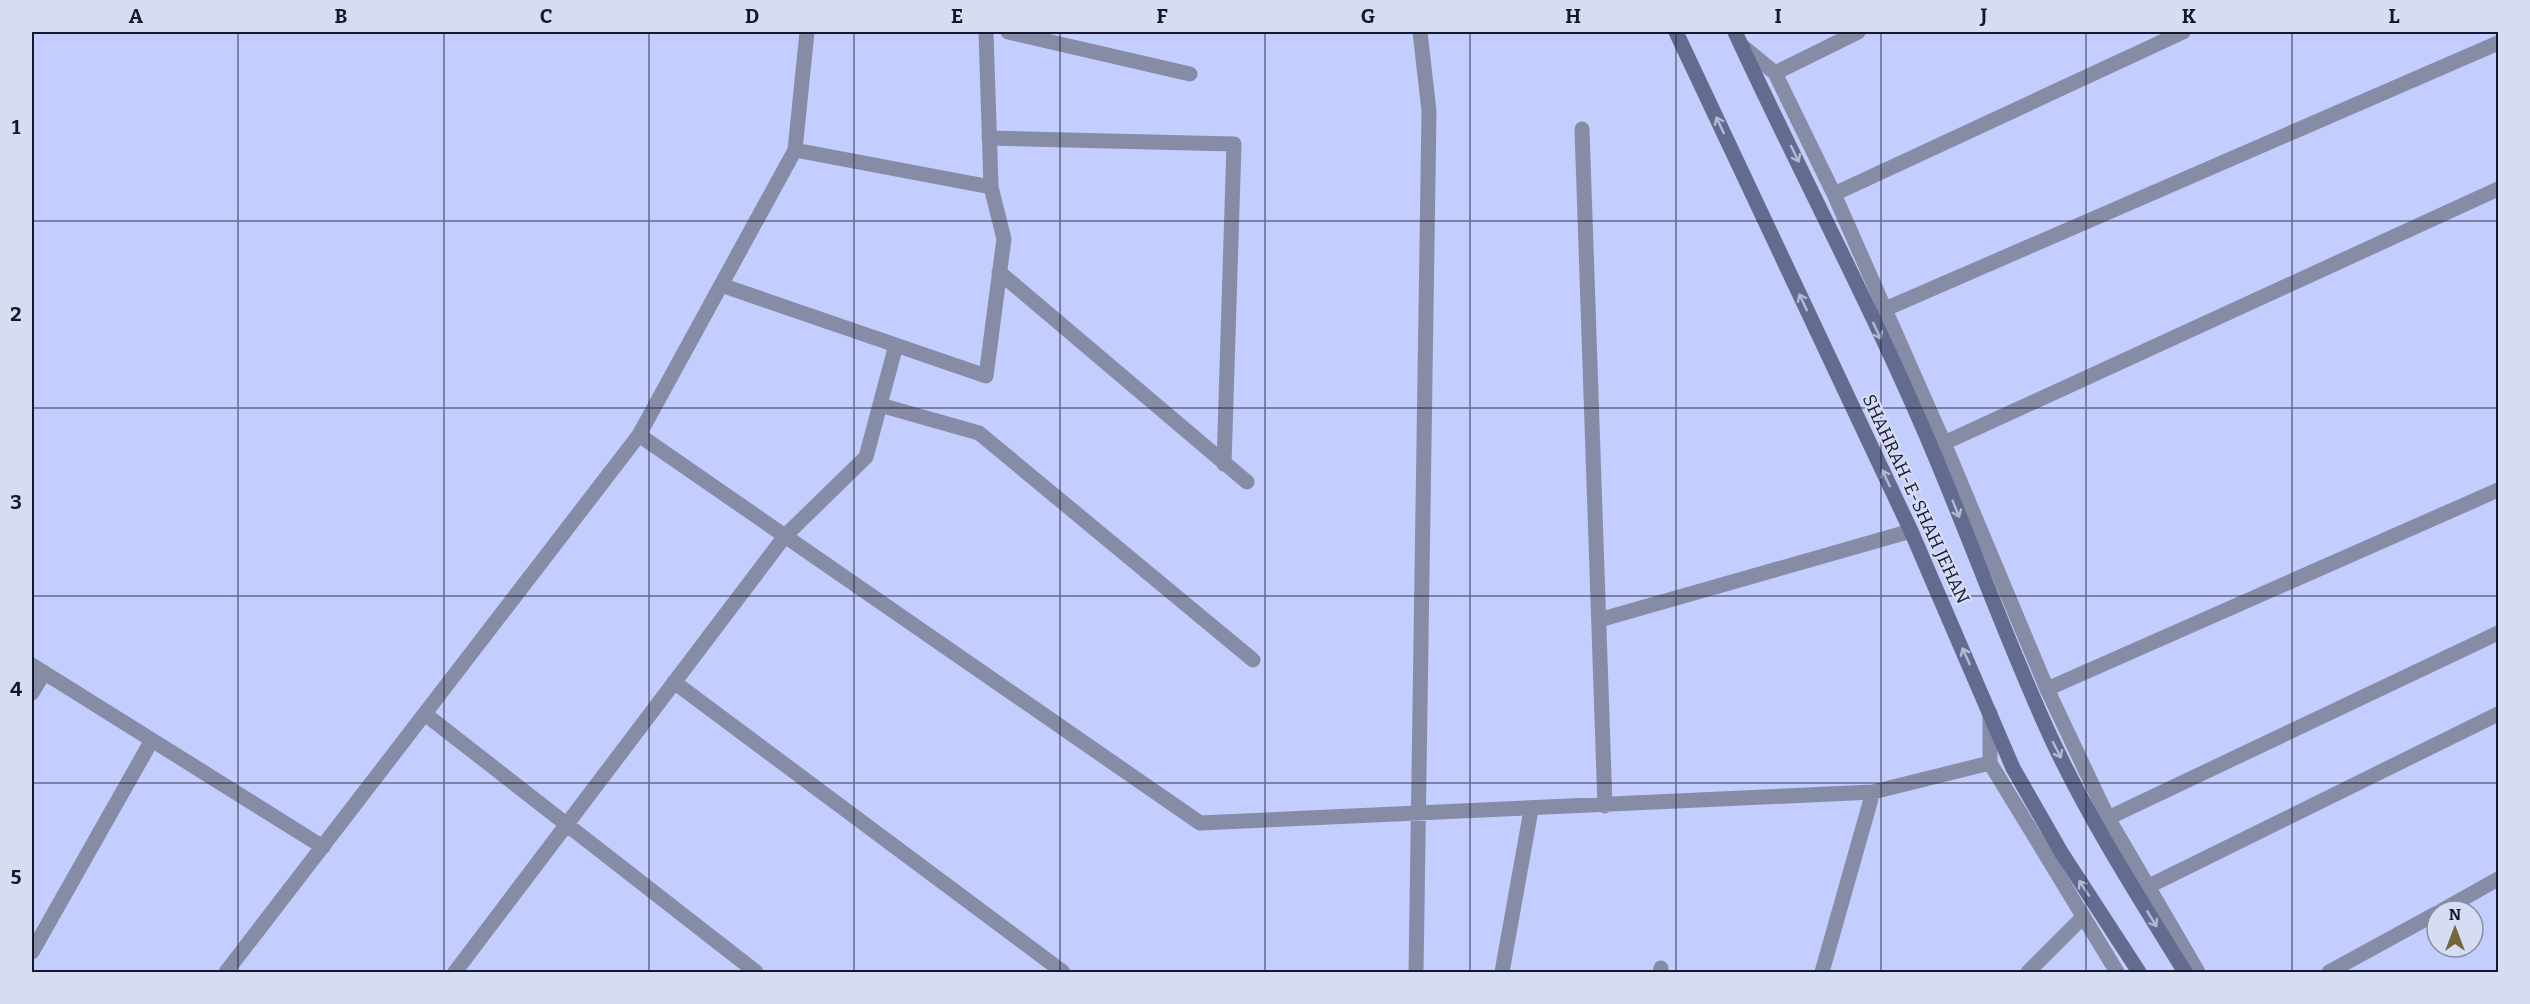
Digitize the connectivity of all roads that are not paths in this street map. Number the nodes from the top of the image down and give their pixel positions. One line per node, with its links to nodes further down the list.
1 (807, 32): 14 (street)
2 (986, 32): 13 (street)
3 (1008, 32): 11 (street)
4 (1419, 32): 45 (street)
5 (1676, 32): 28 (main road, SHAHRAH-E-SHAH JEHAN, one-way to 5)
6 (1858, 32): 10 (street)
7 (2183, 32): 17 (street)
8 (1738, 38): 10 (street); 65 (main road, SHAHRAH-E-SHAH JEHAN, one-way to 65)
9 (2499, 43): 20 (street)
10 (1775, 73): 17 (street)
11 (1190, 74)
12 (1582, 129): 30 (street)
13 (989, 138): 15 (street); 25 (street)
14 (795, 150): 15 (street); 19 (street)
15 (991, 187): 18 (street)
16 (2499, 189): 24 (street)
17 (1834, 194): 20 (street)
18 (999, 272): 21 (street); 25 (street)
19 (721, 285): 21 (street); 23 (street)
20 (1883, 310): 24 (street)
21 (896, 345): 22 (street)
22 (880, 405): 29 (street); 32 (street)
23 (639, 435): 29 (street); 38 (street)
24 (1944, 443): 35 (street)
25 (1224, 464): 26 (street)
26 (1247, 482)
27 (2499, 490): 35 (street)
28 (1911, 531): 30 (street); 37 (main road, SHAHRAH-E-SHAH JEHAN, one-way to 28)
29 (785, 536): 34 (street); 45 (street)
30 (1599, 620): 43 (street)
31 (2499, 633): 46 (street)
32 (1253, 660)
33 (38, 669): 36 (street); 40 (street)
34 (674, 682): 47 (street); 58 (street)
35 (2047, 688): 46 (street)
36 (32, 693)
37 (1990, 710): 41 (street); 64 (main road, SHAHRAH-E-SHAH JEHAN, one-way to 37)
38 (425, 714): 47 (street); 48 (street)
39 (2499, 714): 50 (street)
40 (152, 740): 48 (street); 54 (street)
41 (1990, 763): 42 (street); 52 (street)
42 (1873, 792): 43 (street); 61 (street)
43 (1605, 806): 44 (street)
44 (1532, 810): 45 (street); 60 (street)
45 (1419, 815): 59 (street)
46 (2108, 818): 50 (street)
47 (566, 824): 55 (street); 57 (street)
48 (323, 847): 56 (street)
49 (2499, 879): 51 (street)
50 (2147, 886): 66 (street)
51 (2463, 899)
52 (2082, 918): 62 (street); 63 (street)
53 (2425, 920): 67 (street)
54 (32, 952)
55 (459, 971)
56 (226, 972)
57 (756, 972)
58 (1064, 972)
59 (1416, 972)
60 (1502, 972)
61 (1822, 972)
62 (2028, 972)
63 (2117, 972)
64 (2139, 972)
65 (2185, 972)
66 (2198, 972)
67 (2329, 972)

